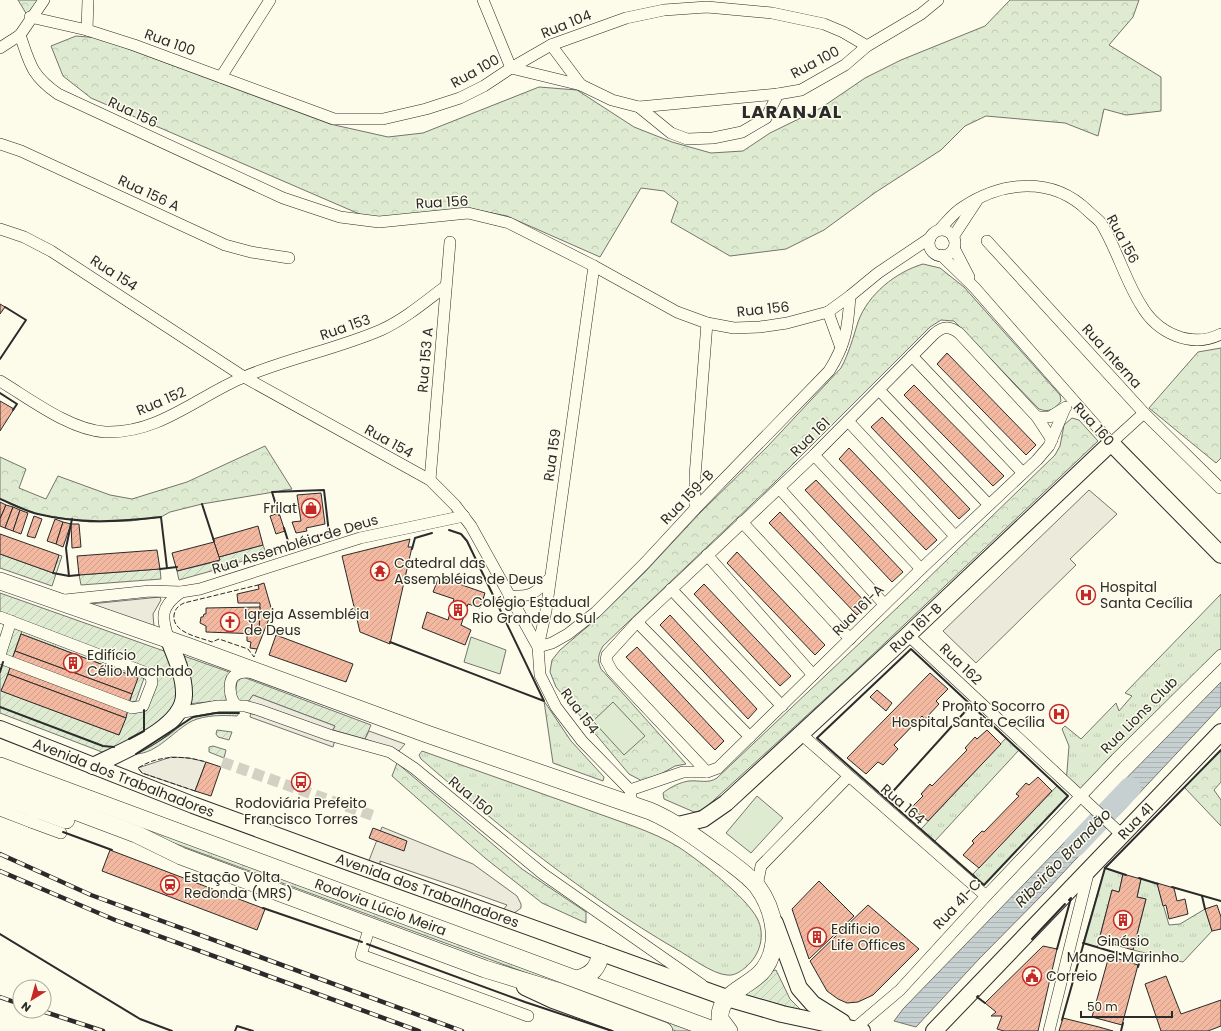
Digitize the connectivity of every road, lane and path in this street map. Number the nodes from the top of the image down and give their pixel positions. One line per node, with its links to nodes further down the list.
1 (44, 0): 7 (street)
2 (88, 0): 8 (street)
3 (270, 0): 14 (street)
4 (483, 0): 13 (street)
5 (938, 0): 11 (street, Rua 100)
6 (708, 4): 10 (street, Rua 104); 11 (street, Rua 104)
7 (30, 17): 8 (street, Rua 100); 9 (street)
8 (87, 30): 14 (street, Rua 100)
9 (20, 34): 12 (street); 30 (street, Rua 156)
10 (551, 44): 13 (street, Rua 104); 15 (street)
11 (867, 46): 16 (street, Rua 100)
12 (0, 48)
13 (511, 68): 14 (street, Rua 100); 15 (street, Rua 100)
14 (221, 77)
15 (581, 85): 17 (street, Rua 100)
16 (778, 94): 17 (street); 17 (street, Rua 100)
17 (639, 107)
18 (0, 144): 29 (street, Rua 156 A)
19 (978, 199): 21 (street, Rua 156); 22 (street); 36 (street, Rua 156)
20 (0, 229): 39 (street, Rua 154)
21 (939, 230): 22 (street); 23 (street)
22 (953, 237): 26 (street)
23 (930, 238): 27 (street); 28 (street, Rua 156)
24 (987, 241): 43 (street, Rua Interna)
25 (450, 242): 31 (street, Rua 153 A)
26 (954, 248): 27 (street); 32 (street, Rua 160)
27 (938, 254): 28 (street, Rua 156); 32 (street, Rua 160)
28 (905, 255): 33 (street, Rua 156)
29 (289, 258)
30 (594, 266): 35 (street, Rua 156); 61 (street, Rua 159)
31 (446, 286): 39 (street, Rua 153); 50 (street, Rua 153 A)
32 (974, 286): 42 (street, Rua 160)
33 (850, 296): 34 (street, Rua 156); 37 (street, Rua 159-B)
34 (828, 312): 35 (street, Rua 156); 37 (street)
35 (707, 323): 54 (street)
36 (1221, 334)
37 (841, 348): 54 (street, Rua 159-B)
38 (912, 356): 41 (street, Rua 161); 44 (street, Rua 161); 49 (street)
39 (244, 377): 40 (street, Rua 152); 50 (street, Rua 154)
40 (0, 381)
41 (878, 390): 45 (street, Rua 161); 53 (street)
42 (1069, 405): 44 (street); 46 (street, Rua 161-A); 47 (street, Rua 160)
43 (1144, 413): 47 (street, Rua 161-B); 52 (street, Rua Interna)
44 (1037, 417): 46 (street, Rua 161)
45 (848, 421): 48 (street, Rua 161); 57 (street)
46 (1052, 440): 49 (street, Rua 161-A)
47 (1111, 443): 58 (street, Rua 160); 71 (street, Rua 161-B)
48 (814, 455): 51 (street, Rua 161); 60 (street)
49 (1023, 473): 53 (street, Rua 161-A)
50 (430, 480): 55 (street, Rua 154)
51 (779, 488): 56 (street, Rua 161); 67 (street)
52 (1220, 488)
53 (989, 505): 57 (street, Rua 161-A)
54 (695, 509): 74 (street, Rua 159-B)
55 (464, 516): 64 (street, Rua Assembléia de Deus); 65 (street, Rua 154)
56 (742, 522): 59 (street, Rua 161); 72 (street)
57 (955, 536): 60 (street, Rua 161-A)
58 (1220, 552)
59 (707, 555): 63 (street, Rua 161); 79 (street)
60 (921, 569): 67 (street, Rua 161-A)
61 (550, 578): 65 (street); 74 (street, Rua 159)
62 (0, 582): 66 (main road)
63 (672, 589): 70 (street, Rua 161); 81 (street)
64 (181, 592): 66 (street, Rua Assembléia de Deus); 73 (street)
65 (509, 596): 74 (street, Rua 154)
66 (56, 601): 73 (main road)
67 (884, 604): 72 (street, Rua 161-A)
68 (0, 617): 69 (street)
69 (11, 621): 75 (street); 77 (street)
70 (637, 622): 86 (street); 89 (street, Rua 161)
71 (908, 635): 85 (street, Rua 161-B); 93 (street, Rua 162)
72 (850, 639): 79 (street, Rua 161-A)
73 (169, 640): 78 (main road); 82 (street)
74 (538, 647): 92 (street, Rua 154)
75 (0, 655)
76 (1221, 655): 93 (street, Rua Lions Club)
77 (0, 658)
78 (255, 672): 80 (street); 92 (main road)
79 (813, 675): 81 (street, Rua 161-A)
80 (236, 705): 82 (street, Rua 150); 108 (street, Rua 150)
81 (782, 706): 86 (street, Rua 161-A)
82 (178, 713): 88 (street)
83 (0, 729): 88 (street, Avenida dos Trabalhadores)
84 (1221, 732): 97 (street, Rua 41)
85 (801, 734): 90 (street, Rua 164); 96 (street, Rua 161-B)
86 (750, 737): 89 (street, Rua 161-A)
87 (0, 766): 107 (main road, Rodovia Lúcio Meira)
88 (94, 766): 105 (street, Avenida dos Trabalhadores)
89 (706, 772): 92 (street, Rua 161-A)
90 (848, 777): 101 (street); 102 (street, Rua 164)
91 (0, 783): 99 (main road, Rodovia Lúcio Meira)
92 (631, 797): 96 (main road)
93 (1080, 797): 97 (street, Rua 162); 102 (street, Rua 41-C)
94 (3, 802): 95 (main road)
95 (33, 815): 98 (street); 99 (main road)
96 (678, 825): 101 (main road)
97 (1118, 831): 100 (street, Rua 41)
98 (61, 833)
99 (181, 856): 104 (main road, Rodovia Lúcio Meira)
100 (1090, 867): 115 (street, Rua 41); 116 (street)
101 (757, 886): 103 (main road)
102 (986, 896): 110 (street, Rua 41-C)
103 (773, 917): 108 (main road); 110 (street)
104 (370, 926): 106 (main road, Rodovia Lúcio Meira); 109 (street)
105 (601, 953): 107 (main road); 108 (street, Avenida dos Trabalhadores)
106 (486, 969): 111 (street); 112 (main road, Rodovia Lúcio Meira)
107 (577, 979): 113 (main road, Rodovia Lúcio Meira)
108 (719, 995): 110 (street, Avenida dos Trabalhadores); 114 (main road)
109 (528, 1016)
110 (854, 1029)
111 (638, 1031)
112 (664, 1031)
113 (716, 1031)
114 (729, 1031)
115 (934, 1031)
116 (1049, 1031)

